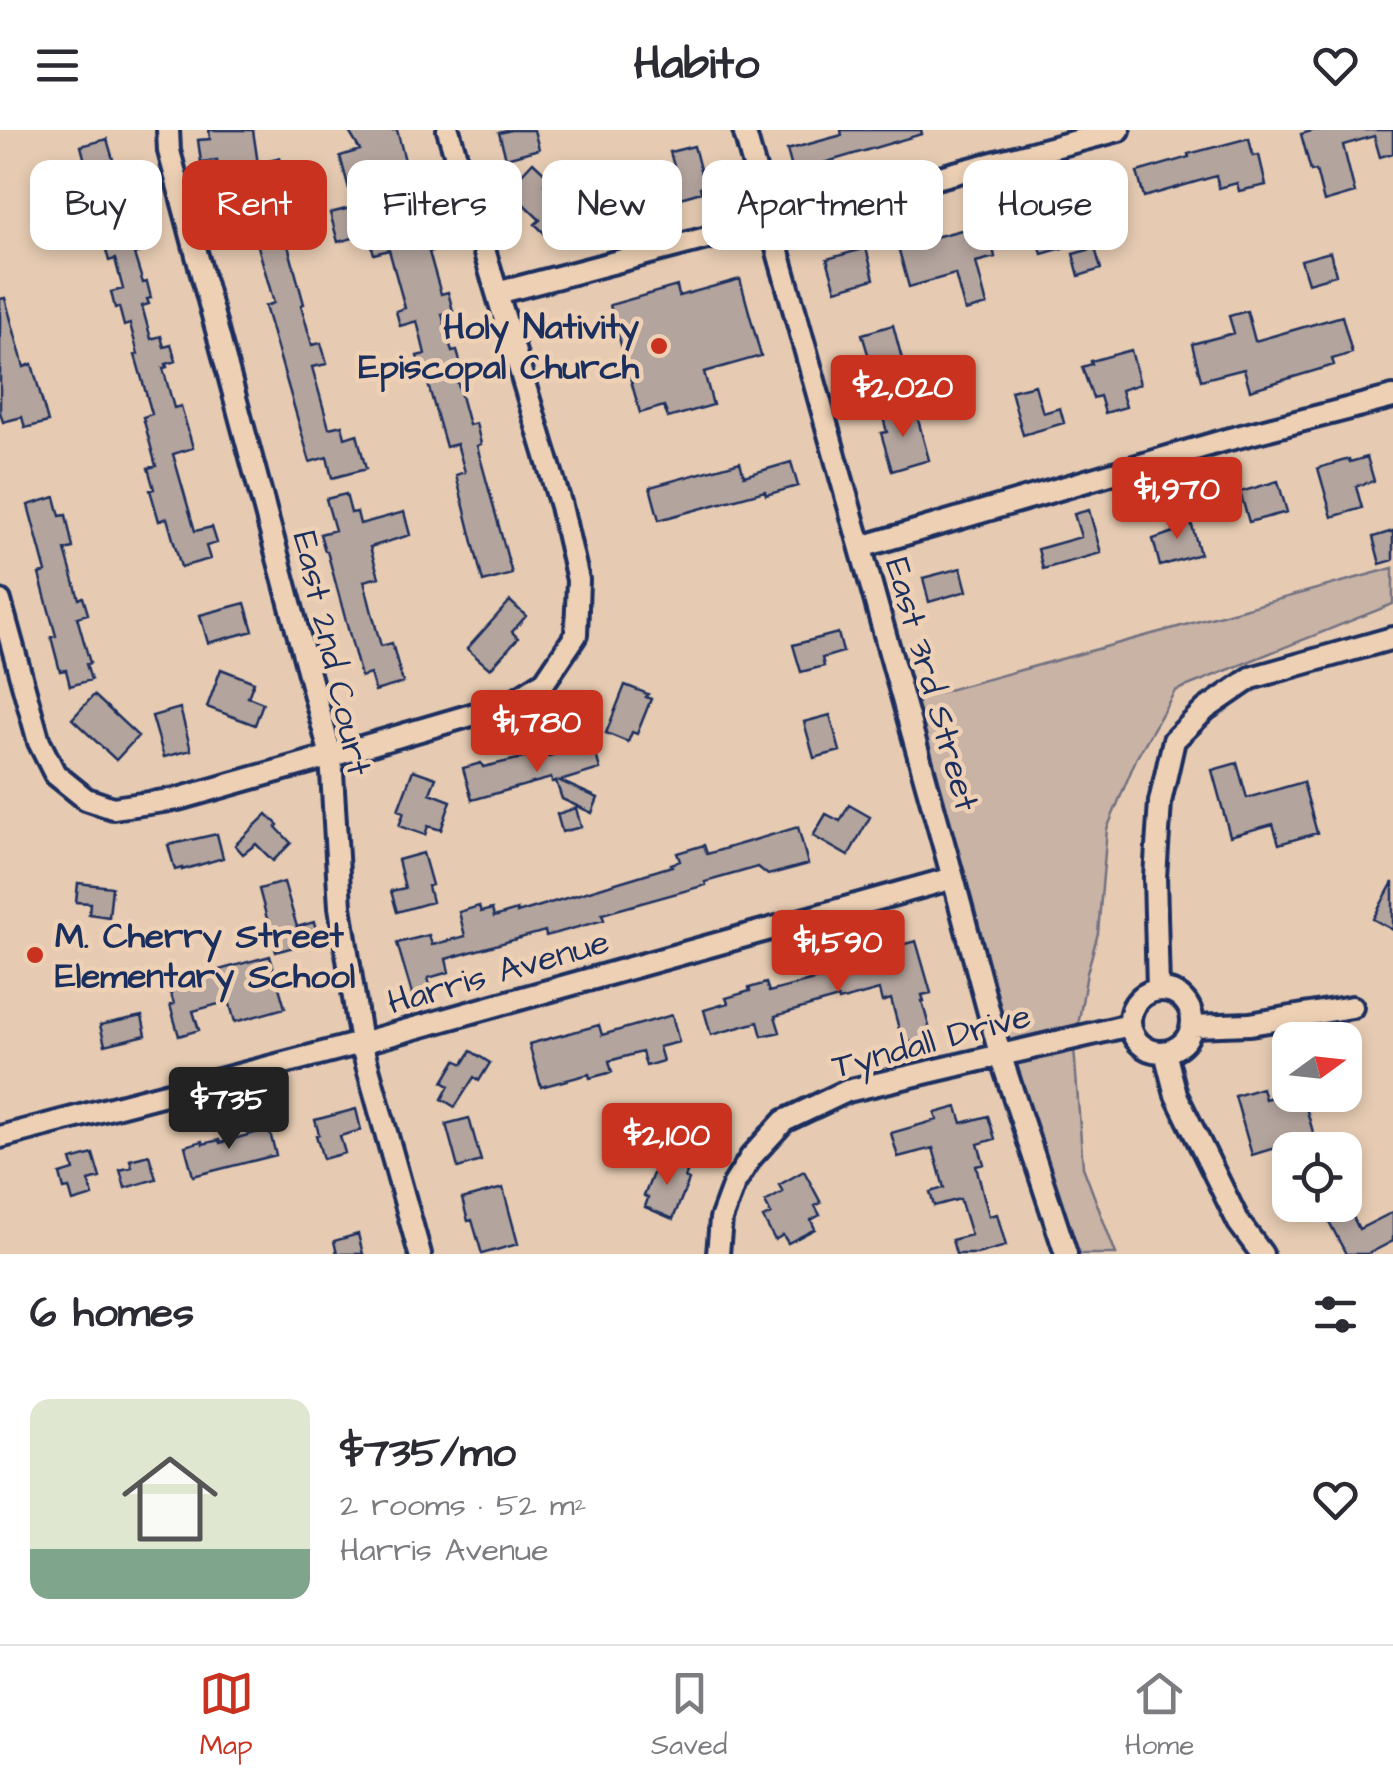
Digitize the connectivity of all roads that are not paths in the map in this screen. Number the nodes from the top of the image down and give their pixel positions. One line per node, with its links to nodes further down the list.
1 (168, 130): 14 (street, East 2nd Court)
2 (448, 130): 9 (street)
3 (744, 130): 5 (street, East 3rd Street)
4 (1119, 130): 6 (street)
5 (752, 160)
6 (943, 176)
7 (702, 239): 9 (street)
8 (777, 250): 11 (street, East 3rd Street)
9 (497, 293): 14 (street)
10 (1393, 396): 11 (street)
11 (861, 547): 15 (street, East 3rd Street)
12 (0, 601): 14 (street)
13 (1393, 638): 16 (street)
14 (331, 756): 20 (street, East 2nd Court)
15 (954, 878): 20 (street, Harris Avenue); 22 (street, East 3rd Street)
16 (1158, 990): 18 (street); 19 (street)
17 (1352, 1007): 19 (street)
18 (1130, 1025): 21 (street); 22 (street, Tyndall Drive)
19 (1192, 1026): 21 (street)
20 (361, 1043): 23 (street, Harris Avenue); 24 (street, East 2nd Court)
21 (1165, 1052): 27 (street)
22 (1000, 1054): 25 (street, Tyndall Drive); 26 (street, East 3rd Street)
23 (0, 1137)
24 (420, 1254)
25 (718, 1254)
26 (1066, 1254)
27 (1262, 1254)

